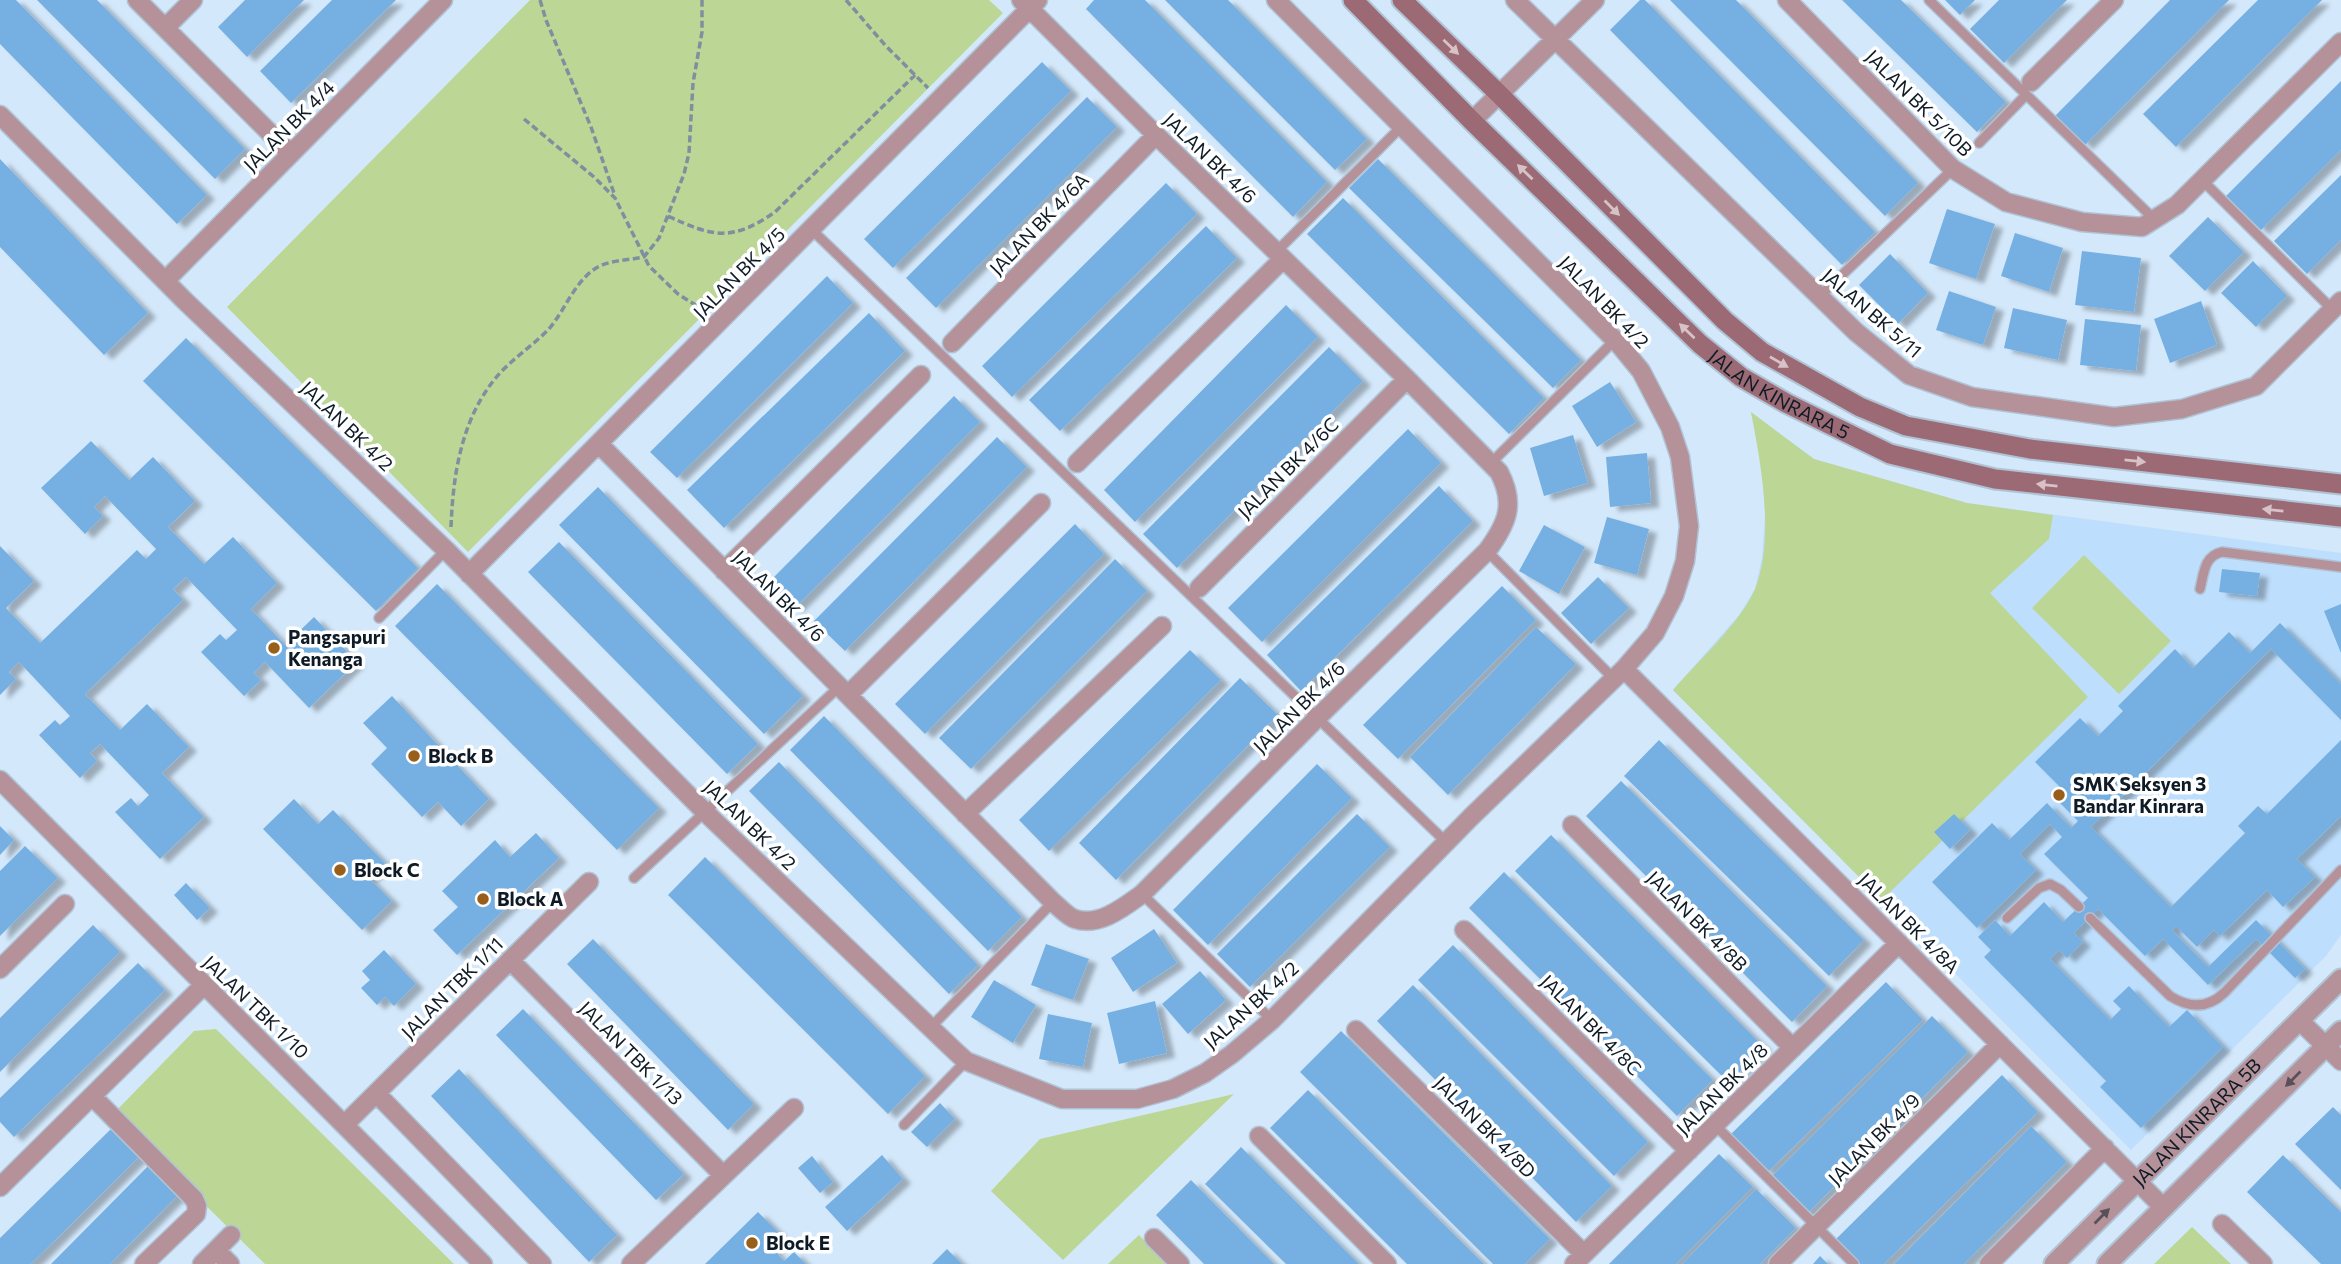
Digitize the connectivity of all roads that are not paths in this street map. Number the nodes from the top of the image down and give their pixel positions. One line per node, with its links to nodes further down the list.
1 (137, 0): 13 (street)
2 (193, 0): 13 (street)
3 (443, 0): 23 (street, JALAN BK 4/4)
4 (1276, 0): 20 (street, JALAN BK 4/2)
5 (1353, 0): 19 (main road, JALAN KINRARA 5)
6 (1402, 0): 17 (main road, JALAN KINRARA 5, one-way to 17)
7 (1515, 0): 14 (street, JALAN BK 5/11)
8 (1595, 0): 14 (street)
9 (1787, 0): 24 (street, JALAN BK 5/10B)
10 (1929, 0): 16 (lane)
11 (2115, 0): 16 (street)
12 (1030, 3): 21 (street, JALAN BK 4/6); 27 (street, JALAN BK 4/5)
13 (165, 28): 23 (street)
14 (1555, 40): 17 (street); 30 (street, JALAN BK 5/11)
15 (2341, 41): 25 (street, JALAN BK 5/10B)
16 (2028, 89): 22 (lane); 26 (lane)
17 (1499, 94): 19 (street); 39 (main road, JALAN KINRARA 5, one-way to 39)
18 (0, 115): 29 (street, JALAN BK 4/2)
19 (1472, 121): 41 (main road, JALAN KINRARA 5, one-way to 19)
20 (1402, 126): 28 (lane); 32 (street, JALAN BK 4/2)
21 (1156, 135): 28 (street, JALAN BK 4/6); 33 (street, JALAN BK 4/6A)
22 (1979, 143)
23 (290, 154): 29 (street, JALAN BK 4/4)
24 (1953, 169): 26 (street, JALAN BK 5/10B); 30 (lane)
25 (2202, 180): 26 (street, JALAN BK 5/10B); 31 (lane)
26 (2155, 220)
27 (811, 229): 36 (street, JALAN BK 4/5); 53 (lane)
28 (1280, 255): 35 (street, JALAN BK 4/6); 37 (street)
29 (164, 281): 42 (street, JALAN BK 4/2)
30 (1819, 297): 31 (street, JALAN BK 5/11)
31 (2339, 304)
32 (1615, 340): 38 (lane); 51 (street, JALAN BK 4/2)
33 (952, 343)
34 (921, 375): 45 (street)
35 (1407, 379): 38 (street, JALAN BK 4/6); 47 (street, JALAN BK 4/6C)
36 (599, 444): 45 (street, JALAN BK 4/6); 46 (street, JALAN BK 4/5)
37 (1077, 463)
38 (1491, 463): 43 (street, JALAN BK 4/6)
39 (2341, 484)
40 (1041, 503): 52 (street)
41 (2341, 517)
42 (446, 550): 46 (street, JALAN BK 4/2); 49 (lane)
43 (1487, 551): 51 (lane); 53 (street, JALAN BK 4/6)
44 (2341, 567): 48 (lane)
45 (724, 571): 52 (street, JALAN BK 4/6)
46 (469, 574): 55 (street, JALAN BK 4/2)
47 (1199, 588)
48 (2200, 589)
49 (379, 618)
50 (1162, 626): 56 (street)
51 (1619, 674): 58 (street, JALAN BK 4/2); 69 (street, JALAN BK 4/8A)
52 (843, 691): 55 (lane); 56 (street, JALAN BK 4/6)
53 (1317, 718): 58 (lane); 62 (street, JALAN BK 4/6)
54 (0, 780): 73 (street, JALAN TBK 1/10)
55 (705, 812): 60 (lane); 76 (street, JALAN BK 4/2)
56 (965, 814): 63 (street, JALAN BK 4/6)
57 (1572, 825): 81 (street, JALAN BK 4/8B)
58 (1446, 842): 74 (street, JALAN BK 4/2)
59 (2341, 870): 67 (lane)
60 (634, 878)
61 (589, 882): 70 (street, JALAN TBK 1/11)
62 (1142, 894): 63 (street, JALAN BK 4/6); 74 (lane)
63 (1053, 902): 76 (lane)
64 (65, 904): 71 (street)
65 (2079, 907): 66 (lane)
66 (2007, 918)
67 (2090, 918)
68 (1464, 930): 92 (street, JALAN BK 4/8C)
69 (1899, 943): 79 (street, JALAN BK 4/8A); 81 (street, JALAN BK 4/8)
70 (510, 960): 84 (street, JALAN TBK 1/11); 93 (street, JALAN TBK 1/13)
71 (0, 969)
72 (2341, 979): 75 (street, JALAN KINRARA 5B)
73 (204, 985): 85 (street); 87 (street, JALAN TBK 1/10)
74 (1272, 1020): 82 (street, JALAN BK 4/2)
75 (2300, 1021): 80 (street); 95 (street, JALAN KINRARA 5B)
76 (930, 1028): 82 (street, JALAN BK 4/2)
77 (1356, 1030): 102 (street, JALAN BK 4/8D)
78 (2341, 1031): 80 (street, JALAN KINRARA 5B)
79 (2000, 1044): 91 (street, JALAN BK 4/8A); 98 (street, JALAN BK 4/9)
80 (2326, 1046): 83 (street); 96 (street, JALAN KINRARA 5B, one-way to 96)
81 (1793, 1048): 89 (street, JALAN BK 4/8)
82 (966, 1061): 88 (lane)
83 (2341, 1061)
84 (376, 1093): 87 (street, JALAN TBK 1/11); 107 (street)
85 (92, 1096): 94 (street); 103 (street)
86 (794, 1108): 93 (street)
87 (345, 1124): 106 (street, JALAN TBK 1/10)
88 (904, 1125)
89 (1715, 1125): 92 (street, JALAN BK 4/8); 98 (lane)
90 (1258, 1136): 110 (street)
91 (2105, 1148): 95 (street, JALAN BK 4/8A); 113 (street)
92 (1689, 1151): 102 (street, JALAN BK 4/8)
93 (723, 1175): 108 (street)
94 (2, 1181)
95 (2138, 1181): 96 (street, JALAN BK 4/8A); 114 (street, JALAN KINRARA 5B, one-way to 95)
96 (2164, 1208): 115 (street, JALAN KINRARA 5B)
97 (2222, 1224): 116 (street)
98 (1816, 1226): 111 (street, JALAN BK 4/9); 112 (lane)
99 (231, 1234): 101 (street)
100 (1154, 1238): 109 (street)
101 (216, 1250): 104 (street); 105 (street)
102 (1579, 1259)
103 (144, 1264)
104 (202, 1264)
105 (230, 1264)
106 (483, 1264)
107 (542, 1264)
108 (631, 1264)
109 (1180, 1264)
110 (1387, 1264)
111 (1778, 1264)
112 (1854, 1264)
113 (1989, 1264)
114 (2054, 1264)
115 (2107, 1264)
116 (2263, 1264)

